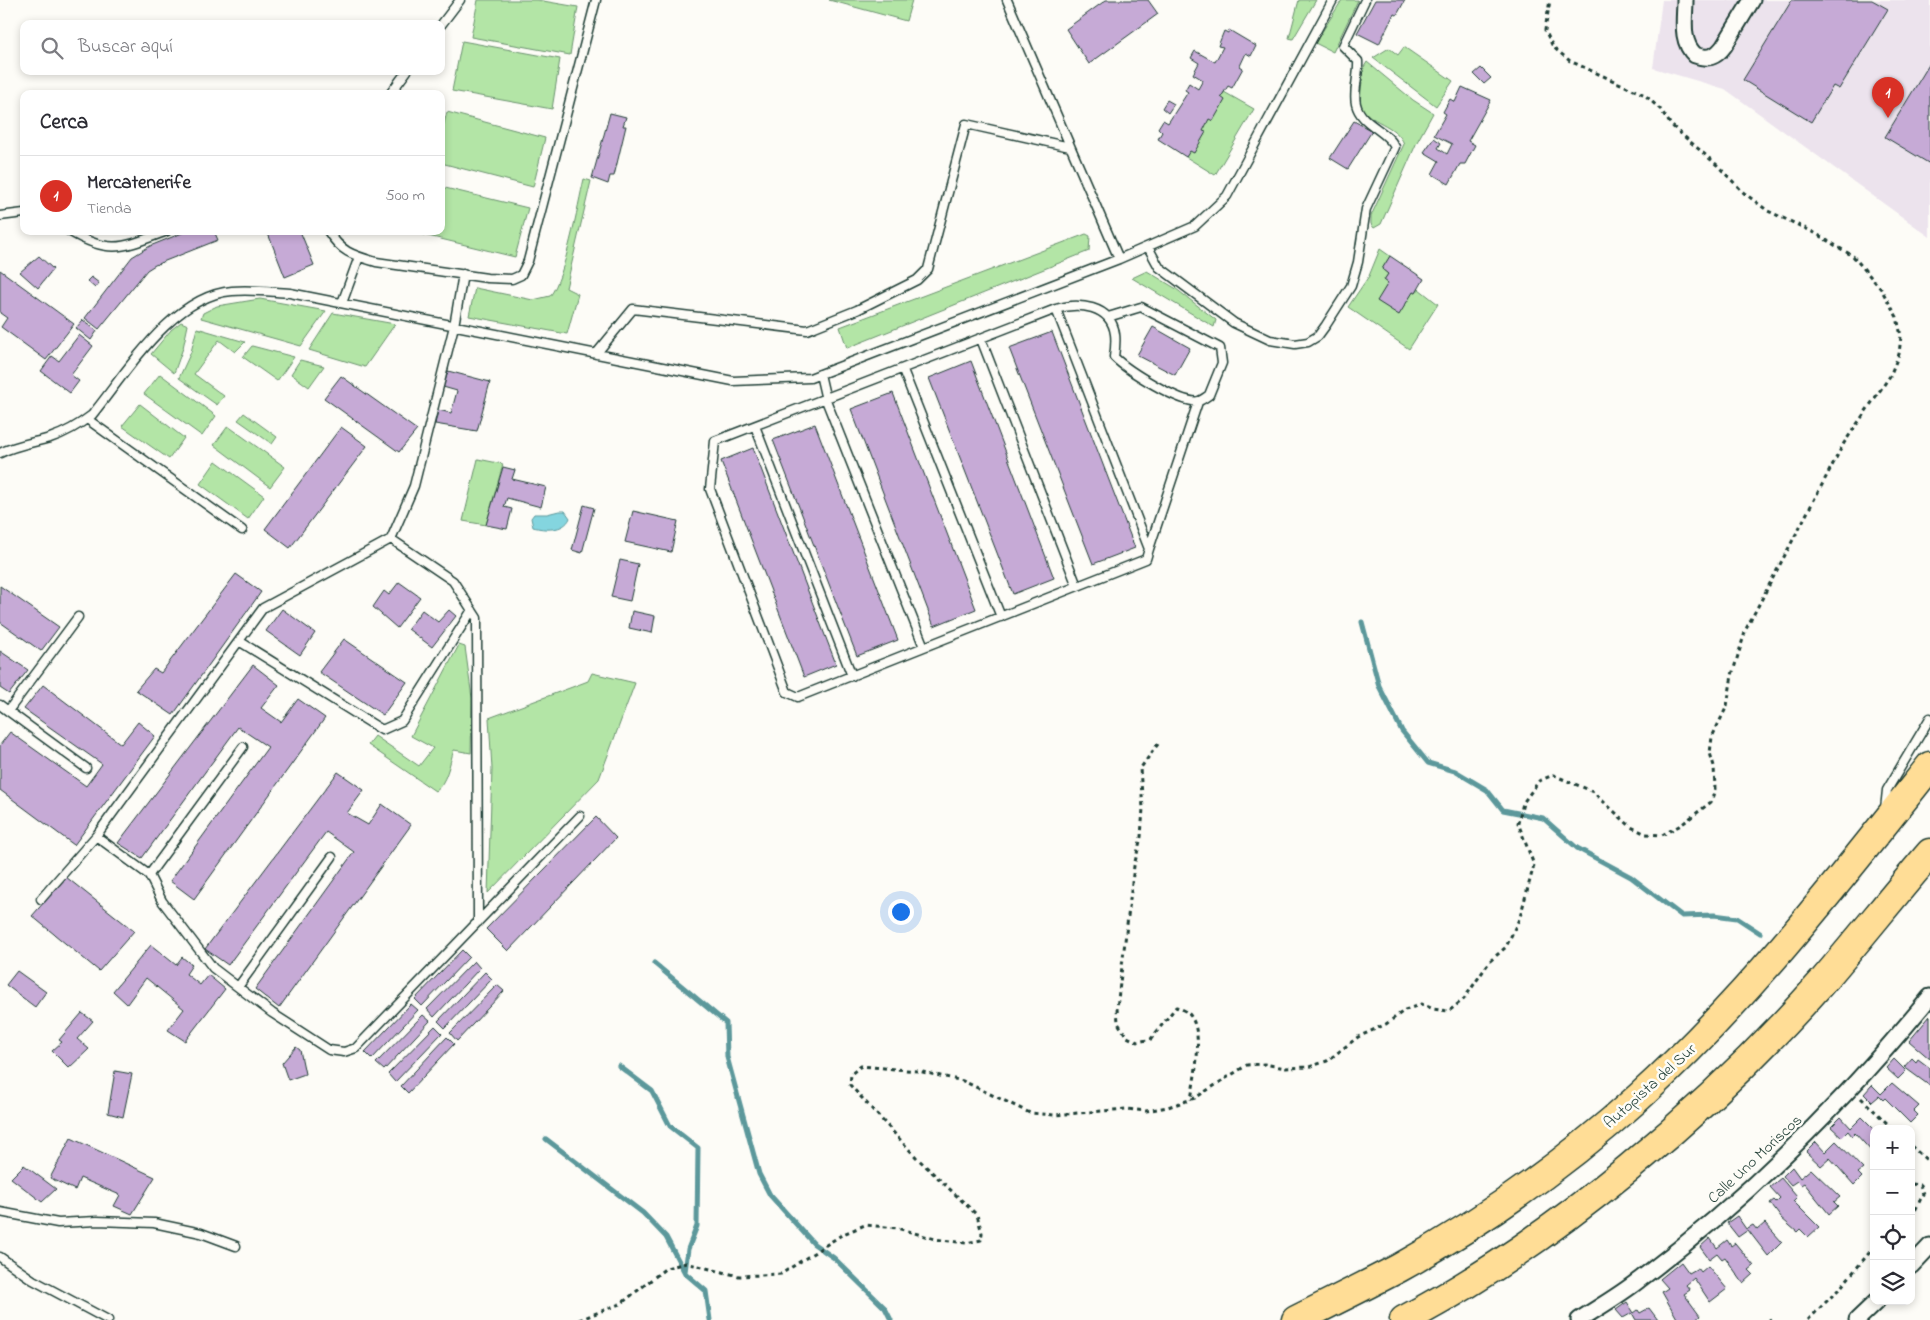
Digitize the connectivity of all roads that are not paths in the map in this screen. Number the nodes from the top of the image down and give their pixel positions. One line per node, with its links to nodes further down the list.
1 (460, 0): 10 (lane)
2 (596, 0): 22 (lane)
3 (1007, 0): 13 (lane)
4 (1333, 0): 19 (lane)
5 (1365, 0): 19 (lane)
6 (1746, 0): 9 (street)
7 (1752, 0): 9 (street)
8 (1686, 2): 9 (street)
9 (1743, 15)
10 (445, 20)
11 (404, 75): 12 (lane)
12 (393, 90)
13 (1070, 146): 21 (lane); 28 (lane)
14 (20, 214): 15 (lane)
15 (0, 216)
16 (76, 235): 17 (lane)
17 (156, 235)
18 (331, 235): 20 (lane)
19 (1148, 247): 21 (lane)
20 (359, 257): 22 (lane); 23 (lane)
21 (1119, 260): 30 (lane)
22 (463, 274): 26 (lane)
23 (342, 303): 26 (lane); 33 (lane)
24 (1056, 309): 25 (lane); 27 (lane); 38 (lane)
25 (1108, 316): 32 (lane); 32 (lane)
26 (454, 326): 28 (lane); 37 (lane)
27 (981, 338): 29 (lane); 39 (lane)
28 (596, 354): 30 (lane)
29 (903, 370): 31 (lane); 42 (lane)
30 (820, 374): 31 (lane)
31 (826, 400): 34 (lane); 44 (lane)
32 (1198, 402): 38 (lane)
33 (87, 419): 35 (lane); 36 (lane)
34 (755, 426): 45 (lane); 45 (lane)
35 (0, 453)
36 (242, 530)
37 (390, 539): 40 (lane); 43 (lane)
38 (1149, 549): 39 (lane)
39 (1078, 586): 42 (lane)
40 (472, 610): 43 (lane); 59 (lane)
41 (78, 617): 47 (lane)
42 (1001, 617): 44 (lane)
43 (238, 641): 54 (lane)
44 (924, 647): 45 (lane)
45 (852, 676)
46 (0, 705): 47 (lane)
47 (8, 711): 51 (lane)
48 (1930, 718): 53 (lane)
49 (243, 747): 57 (lane)
50 (1930, 766): 53 (highway, Autopista del Sur)
51 (86, 768)
52 (580, 816): 59 (lane)
53 (1884, 824): 69 (highway, Autopista del Sur)
54 (96, 836): 57 (lane); 58 (lane)
55 (1930, 853): 70 (highway)
56 (332, 857): 60 (lane)
57 (149, 875): 60 (lane)
58 (41, 899)
59 (478, 922): 60 (lane)
60 (238, 987)
61 (1930, 997): 71 (street, Calle Uno Moriscos)
62 (0, 1212): 63 (lane)
63 (236, 1246)
64 (1930, 1246): 66 (street)
65 (0, 1257): 68 (lane)
66 (1915, 1262)
67 (1872, 1305): 72 (street)
68 (108, 1320)
69 (1296, 1320)
70 (1404, 1320)
71 (1579, 1320)
72 (1857, 1320)

